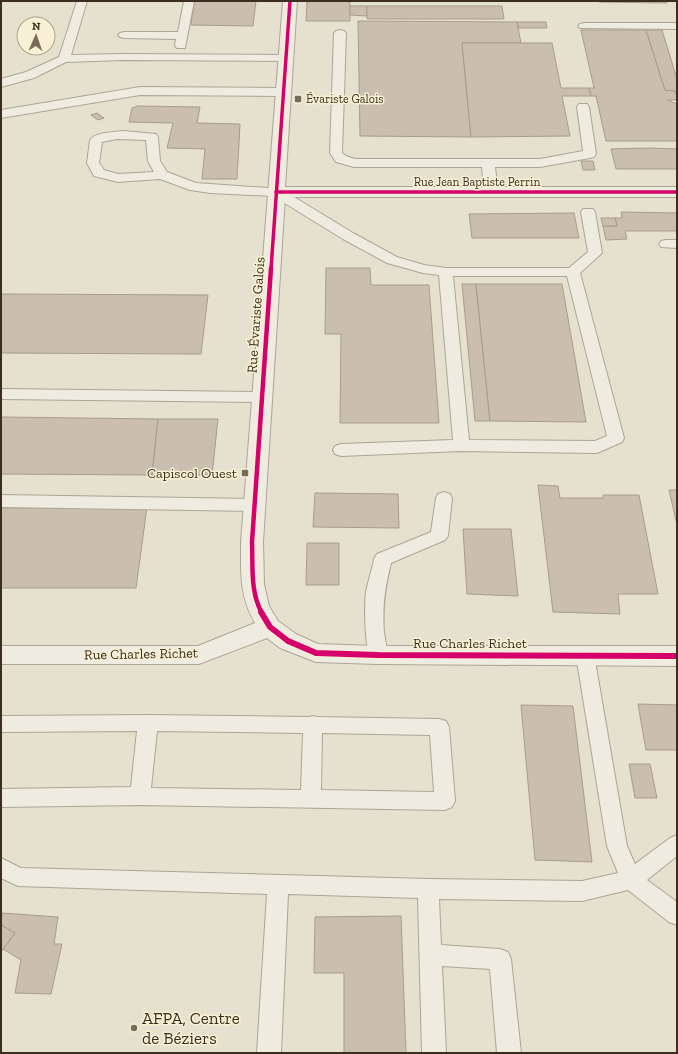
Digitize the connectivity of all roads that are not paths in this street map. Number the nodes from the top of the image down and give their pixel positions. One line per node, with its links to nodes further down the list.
1 (82, 1): 11 (lane)
2 (189, 1): 8 (lane)
3 (290, 1): 10 (street, Rue Évariste Galois)
4 (584, 26): 5 (lane)
5 (677, 26)
6 (340, 33): 16 (lane)
7 (124, 35): 8 (lane)
8 (182, 36): 9 (lane)
9 (178, 58): 10 (lane); 11 (lane)
10 (286, 58): 13 (street, Rue Évariste Galois)
11 (64, 59): 12 (lane)
12 (1, 83)
13 (283, 92): 15 (lane); 18 (street, Rue Évariste Galois)
14 (583, 107): 16 (lane)
15 (1, 114)
16 (488, 163): 19 (lane)
17 (162, 175): 17 (lane); 18 (lane)
18 (276, 192): 19 (street, Rue Jean Baptiste Perrin); 22 (lane); 25 (street, Rue Évariste Galois)
19 (491, 192): 20 (street, Rue Jean Baptiste Perrin)
20 (677, 192)
21 (588, 212): 23 (lane)
22 (446, 272): 23 (lane); 26 (lane)
23 (573, 272): 26 (lane)
24 (1, 394): 25 (lane)
25 (262, 397): 30 (street, Rue Évariste Galois)
26 (461, 445): 27 (lane)
27 (341, 450)
28 (444, 498): 33 (lane)
29 (1, 501): 30 (lane)
30 (255, 505): 31 (street, Rue Évariste Galois)
31 (270, 627): 32 (street, Rue Charles Richet); 33 (street, Rue Charles Richet)
32 (1, 655)
33 (378, 655): 34 (street, Rue Charles Richet)
34 (585, 656): 35 (street, Rue Charles Richet); 44 (lane)
35 (677, 656)
36 (148, 723): 37 (lane); 38 (lane); 39 (lane)
37 (1, 724)
38 (313, 724): 41 (lane); 41 (lane)
39 (140, 796): 40 (lane); 41 (lane)
40 (1, 798)
41 (311, 798)
42 (677, 844): 44 (lane)
43 (1, 867): 45 (lane)
44 (631, 880): 46 (lane); 47 (lane)
45 (278, 886): 46 (lane); 49 (lane)
46 (428, 889): 48 (lane)
47 (677, 915)
48 (431, 955): 50 (lane); 51 (lane)
49 (269, 1053)
50 (434, 1053)
51 (509, 1053)

